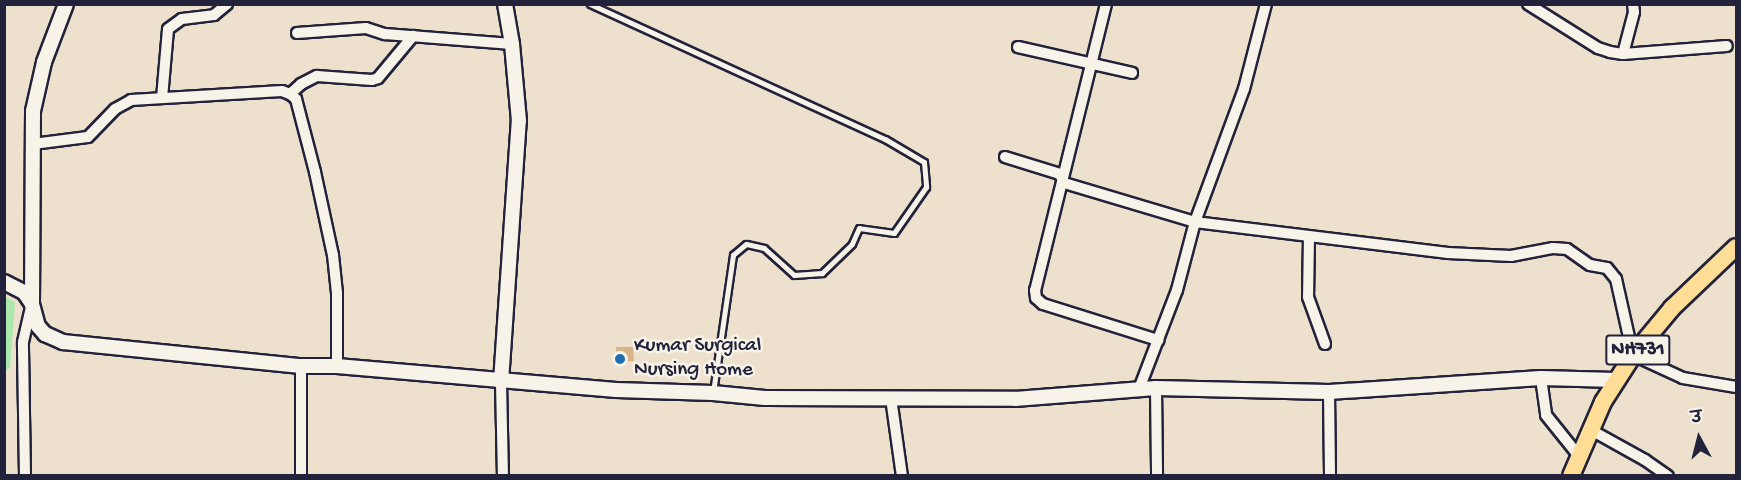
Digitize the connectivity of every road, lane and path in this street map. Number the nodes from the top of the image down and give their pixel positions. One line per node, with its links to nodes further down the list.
1 (66, 4): 19 (street)
2 (227, 4): 18 (street)
3 (505, 4): 11 (street)
4 (590, 4): 39 (lane)
5 (1106, 4): 15 (street)
6 (1266, 4): 22 (street)
7 (1528, 4): 14 (street)
8 (1633, 4): 14 (street)
9 (297, 33): 10 (street)
10 (413, 36): 11 (street); 17 (street)
11 (512, 44): 34 (street)
12 (1727, 45): 14 (street)
13 (1018, 47): 15 (street)
14 (1623, 54)
15 (1092, 64): 16 (street); 21 (street)
16 (1132, 73)
17 (290, 94): 18 (street); 31 (street)
18 (162, 98): 19 (street)
19 (33, 144): 26 (street)
20 (1005, 157): 21 (street)
21 (1064, 183): 22 (street); 27 (street)
22 (1196, 222): 23 (street); 27 (street)
23 (1309, 236): 28 (street); 29 (street)
24 (1737, 247): 29 (highway, NH731)
25 (4, 282): 26 (street)
26 (32, 304): 30 (street); 43 (street)
27 (1158, 340): 37 (street)
28 (1325, 344)
29 (1633, 355): 33 (highway, NH731); 36 (street)
30 (301, 366): 31 (street); 44 (street)
31 (337, 366): 34 (street)
32 (1541, 378): 33 (street); 38 (street); 42 (street)
33 (1616, 380): 41 (highway, NH731)
34 (501, 382): 39 (street); 45 (street)
35 (1156, 387): 37 (street); 38 (street); 47 (street)
36 (1737, 387)
37 (1139, 389): 40 (street)
38 (1329, 392): 48 (street)
39 (713, 393): 40 (street)
40 (891, 398): 46 (street)
41 (1591, 430): 42 (highway, NH731); 50 (street)
42 (1579, 456): 49 (highway, NH731)
43 (25, 476)
44 (301, 476)
45 (503, 476)
46 (902, 476)
47 (1157, 476)
48 (1330, 476)
49 (1571, 476)
50 (1668, 476)

